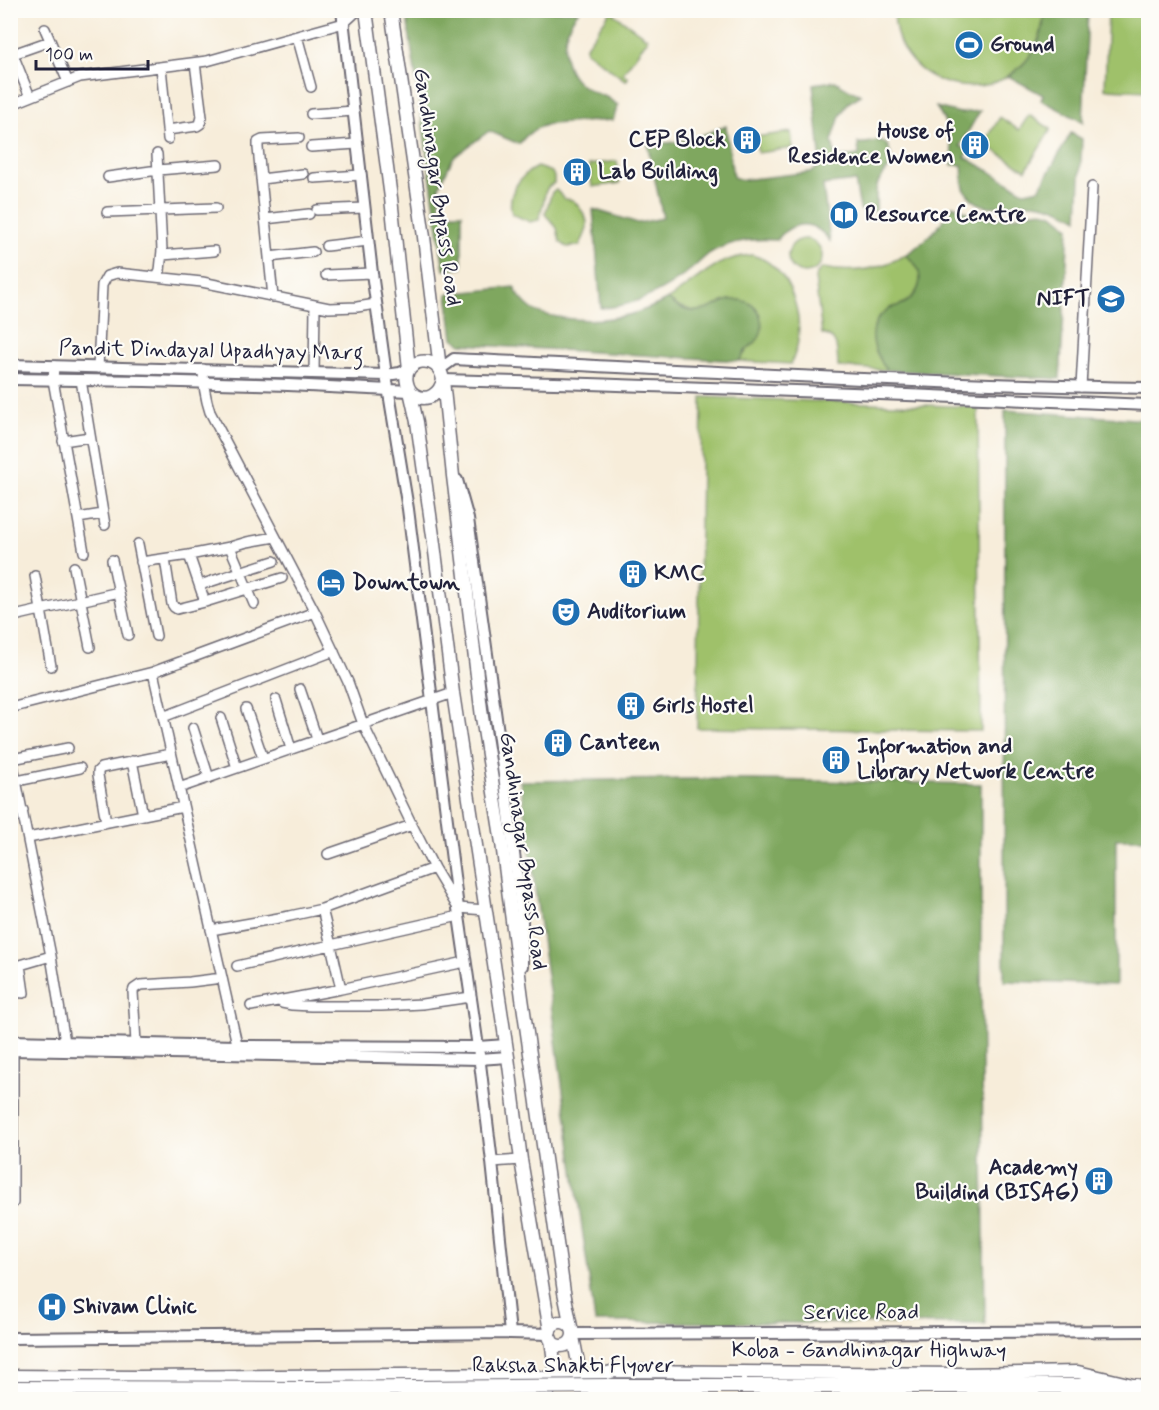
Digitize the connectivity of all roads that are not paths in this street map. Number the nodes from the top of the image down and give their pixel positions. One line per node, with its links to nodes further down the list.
1 (342, 10): 5 (street)
2 (358, 10): 5 (street)
3 (366, 10): 51 (main road, Gandhinagar Bypass Road)
4 (391, 10): 53 (main road, Gandhinagar Bypass Road)
5 (344, 23): 7 (street); 16 (street)
6 (45, 29): 8 (street)
7 (297, 36): 10 (street); 13 (street)
8 (50, 41): 9 (street); 12 (street)
9 (12, 50): 14 (street)
10 (195, 63): 11 (street); 11 (street)
11 (161, 67): 12 (street)
12 (68, 82): 14 (street)
13 (311, 87)
14 (30, 97): 15 (street)
15 (10, 105)
16 (354, 111): 17 (street); 19 (street)
17 (311, 114)
18 (298, 138): 28 (street)
19 (357, 144): 20 (street); 25 (street)
20 (311, 147)
21 (157, 154): 23 (street)
22 (218, 165): 23 (street)
23 (158, 170): 26 (street); 32 (street)
24 (303, 174): 28 (street)
25 (361, 175): 27 (street); 31 (street)
26 (108, 177)
27 (314, 178)
28 (261, 179): 34 (street)
29 (1092, 187): 60 (street)
30 (216, 208): 32 (street)
31 (364, 208): 34 (street); 35 (street)
32 (161, 211): 33 (street); 39 (street)
33 (107, 212)
34 (265, 219): 40 (street)
35 (368, 241): 36 (street); 41 (street)
36 (326, 246)
37 (214, 251): 39 (street)
38 (313, 252): 40 (street)
39 (162, 255): 43 (street)
40 (269, 256): 44 (street)
41 (372, 273): 42 (street); 45 (street)
42 (326, 275)
43 (157, 277): 44 (street); 49 (street)
44 (273, 297): 46 (street)
45 (376, 304): 46 (street); 54 (street)
46 (315, 306): 52 (street)
47 (10, 365): 48 (street, Pandit Dindayal Upadhyay Marg)
48 (54, 366): 49 (street, Pandit Dindayal Upadhyay Marg); 57 (street)
49 (98, 368): 50 (street, Pandit Dindayal Upadhyay Marg)
50 (203, 369): 52 (street, Pandit Dindayal Upadhyay Marg); 59 (street)
51 (409, 369): 53 (main road); 54 (street, Pandit Dindayal Upadhyay Marg); 63 (main road)
52 (315, 373): 54 (street, Pandit Dindayal Upadhyay Marg)
53 (441, 374): 55 (street); 63 (main road); 64 (street); 158 (main road, Gandhinagar Bypass Road)
54 (386, 375): 62 (street)
55 (817, 376): 60 (street); 64 (street)
56 (10, 380): 57 (street, Pandit Dindayal Upadhyay Marg)
57 (53, 380): 58 (street, Pandit Dindayal Upadhyay Marg); 67 (street)
58 (81, 380): 59 (street, Pandit Dindayal Upadhyay Marg); 66 (street)
59 (203, 384): 62 (street, Pandit Dindayal Upadhyay Marg); 71 (street)
60 (1081, 387): 61 (street)
61 (1149, 388)
62 (389, 390): 63 (street, Pandit Dindayal Upadhyay Marg); 102 (street)
63 (410, 391): 100 (main road, Gandhinagar Bypass Road)
64 (817, 391): 65 (street)
65 (1149, 405)
66 (90, 437): 67 (street); 68 (street)
67 (63, 441): 69 (street)
68 (103, 513): 69 (street); 70 (street)
69 (78, 518): 74 (street)
70 (105, 525)
71 (275, 537): 73 (street); 91 (street)
72 (138, 544): 79 (street)
73 (230, 547): 75 (street); 81 (street)
74 (84, 552)
75 (189, 555): 76 (street); 84 (street)
76 (165, 559): 79 (street); 88 (street)
77 (112, 560): 86 (street)
78 (274, 561): 81 (street)
79 (141, 562): 94 (street)
80 (74, 567): 87 (street)
81 (242, 572): 84 (street); 85 (street)
82 (35, 576): 90 (street)
83 (282, 578): 85 (street)
84 (200, 585): 88 (street)
85 (248, 589): 88 (street); 89 (street)
86 (119, 592): 87 (street); 93 (street)
87 (81, 601): 90 (street); 95 (street)
88 (205, 602)
89 (254, 604)
90 (41, 610): 92 (street); 97 (street)
91 (315, 612): 96 (street); 98 (street)
92 (10, 617)
93 (128, 635)
94 (156, 636)
95 (90, 647)
96 (334, 651): 105 (street); 107 (street)
97 (51, 666)
98 (153, 672): 103 (street); 105 (street)
99 (300, 689): 109 (street)
100 (453, 693): 102 (street); 131 (main road, Gandhinagar Bypass Road)
101 (276, 700): 111 (street)
102 (432, 701): 107 (street); 132 (street)
103 (10, 708)
104 (246, 709): 114 (street)
105 (163, 717): 113 (street)
106 (221, 718): 117 (street)
107 (363, 724): 109 (street); 126 (street)
108 (193, 728): 118 (street)
109 (317, 740): 111 (street)
110 (68, 748): 112 (street)
111 (291, 748): 114 (street)
112 (11, 754): 119 (street)
113 (171, 754): 115 (street); 120 (street)
114 (263, 758): 117 (street)
115 (132, 761): 124 (street); 125 (street)
116 (80, 768): 119 (street)
117 (237, 768): 118 (street)
118 (209, 778): 120 (street)
119 (17, 781): 122 (street)
120 (179, 788): 121 (street)
121 (183, 807): 124 (street); 133 (street)
122 (22, 810): 123 (street); 127 (street)
123 (10, 813)
124 (143, 815): 125 (street)
125 (106, 822): 127 (street)
126 (412, 825): 128 (street); 129 (street)
127 (28, 838): 135 (street)
128 (328, 854)
129 (434, 868): 130 (street); 132 (street)
130 (322, 909): 133 (street); 134 (street)
131 (486, 910): 132 (street); 149 (main road, Gandhinagar Bypass Road)
132 (459, 912): 134 (street); 136 (street)
133 (211, 930): 139 (street)
134 (331, 945): 137 (street); 140 (street)
135 (51, 956): 138 (street); 147 (street)
136 (465, 962): 140 (street); 142 (street)
137 (237, 966)
138 (15, 967): 141 (street)
139 (222, 978): 145 (street); 148 (street)
140 (341, 989): 143 (street)
141 (10, 992)
142 (471, 997): 143 (street); 150 (street)
143 (278, 1002): 144 (street)
144 (251, 1006)
145 (136, 1043): 147 (street); 148 (street)
146 (12, 1046): 147 (street); 151 (street)
147 (66, 1047): 148 (street)
148 (238, 1050): 150 (street)
149 (507, 1051): 150 (street); 152 (main road, Gandhinagar Bypass Road)
150 (478, 1053): 153 (street)
151 (12, 1123): 154 (street)
152 (521, 1160): 153 (street); 159 (main road, Gandhinagar Bypass Road)
153 (492, 1162): 157 (street)
154 (12, 1165): 155 (street)
155 (13, 1203)
156 (1149, 1331): 158 (street, Service Road)
157 (510, 1333): 159 (street); 160 (street)
158 (572, 1333): 159 (main road); 159 (main road); 162 (main road, Gandhinagar Bypass Road)
159 (550, 1335): 163 (main road, Gandhinagar Bypass Road)
160 (10, 1338)
161 (10, 1376): 163 (main road)
162 (584, 1376): 163 (main road); 164 (main road, Koba - Gandhinagar Highway); 167 (main road)
163 (554, 1379): 166 (main road)
164 (1143, 1386): 165 (main road, Raksha Shakti Flyover, bridge)
165 (10, 1388)
166 (547, 1400)
167 (595, 1400)

